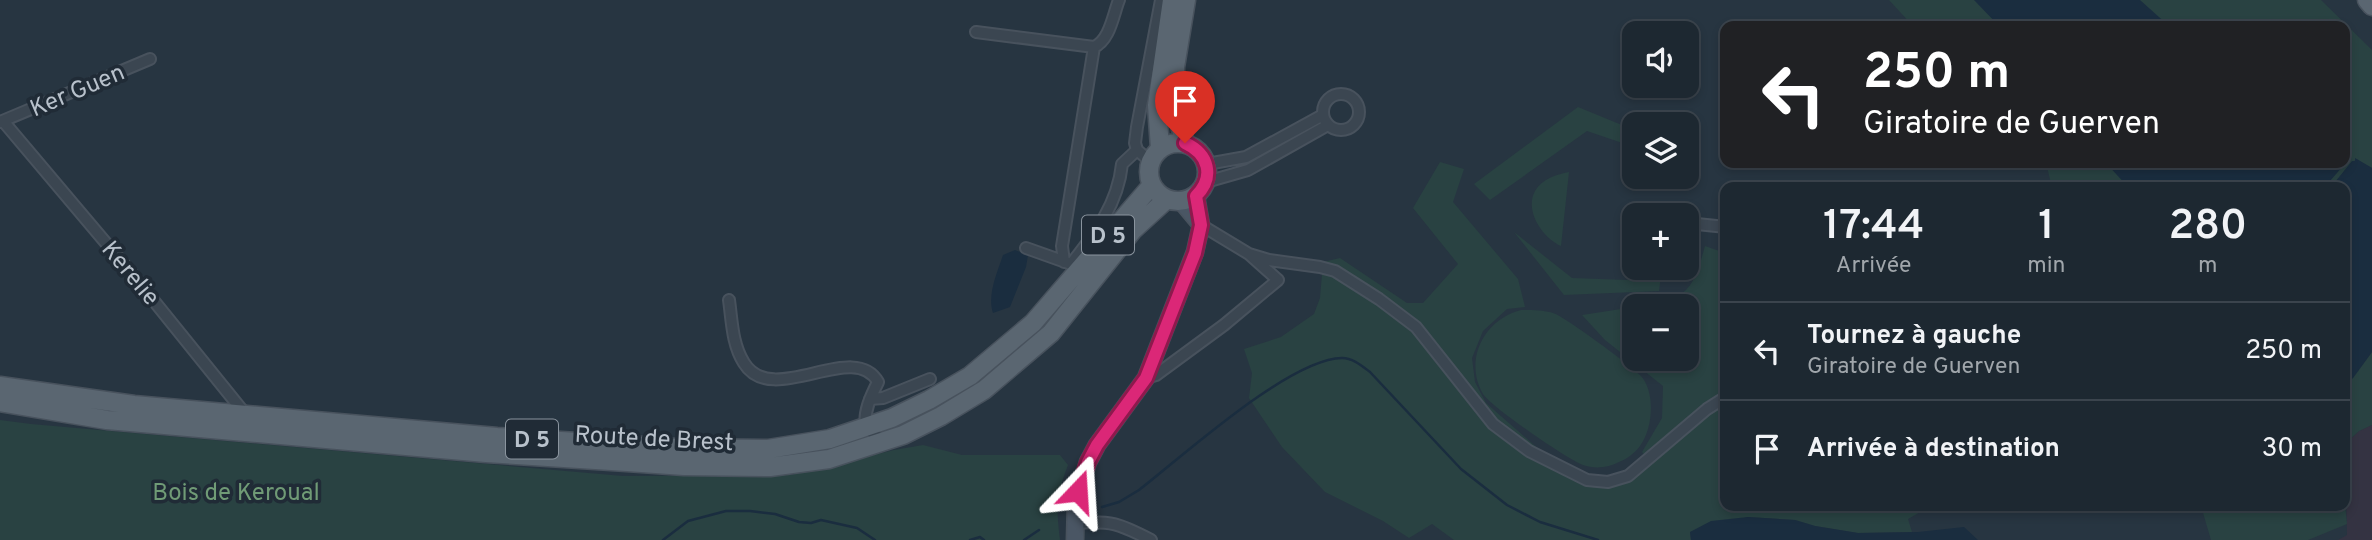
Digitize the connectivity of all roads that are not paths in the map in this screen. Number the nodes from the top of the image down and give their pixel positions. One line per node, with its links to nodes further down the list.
1 (1119, 0): 8 (street)
2 (1161, 0): 12 (street)
3 (1172, 0): 12 (main road)
4 (1186, 0): 11 (main road)
5 (2367, 0): 6 (main road)
6 (2372, 6)
7 (976, 32): 8 (street)
8 (1094, 47): 20 (street)
9 (150, 59): 10 (street, Ker Guen)
10 (2, 121): 28 (street, Kerelie)
11 (1185, 143): 12 (main road); 14 (main road)
12 (1149, 154): 13 (main road); 20 (street)
13 (1152, 185): 14 (main road); 29 (main road, Route de Brest / D 5)
14 (1192, 188): 14 (street); 16 (street); 30 (main road, Route de Brest / D 5)
15 (1699, 224): 17 (street)
16 (1201, 225): 19 (street); 22 (street)
17 (1720, 226)
18 (1026, 248): 20 (street)
19 (1248, 254): 22 (street); 26 (street)
20 (1064, 262)
21 (729, 300): 25 (street)
22 (1146, 378): 31 (street)
23 (930, 379): 25 (street)
24 (0, 386): 28 (main road, Route de Brest / D 5)
25 (870, 399): 29 (street)
26 (1720, 401)
27 (0, 402): 28 (main road, Route de Brest / D 5)
28 (246, 422): 29 (main road, Route de Brest / D 5); 30 (main road, Route de Brest / D 5)
29 (866, 428): 30 (street)
30 (885, 442)
31 (1075, 523): 32 (street); 33 (street)
32 (1075, 540)
33 (1151, 540)

